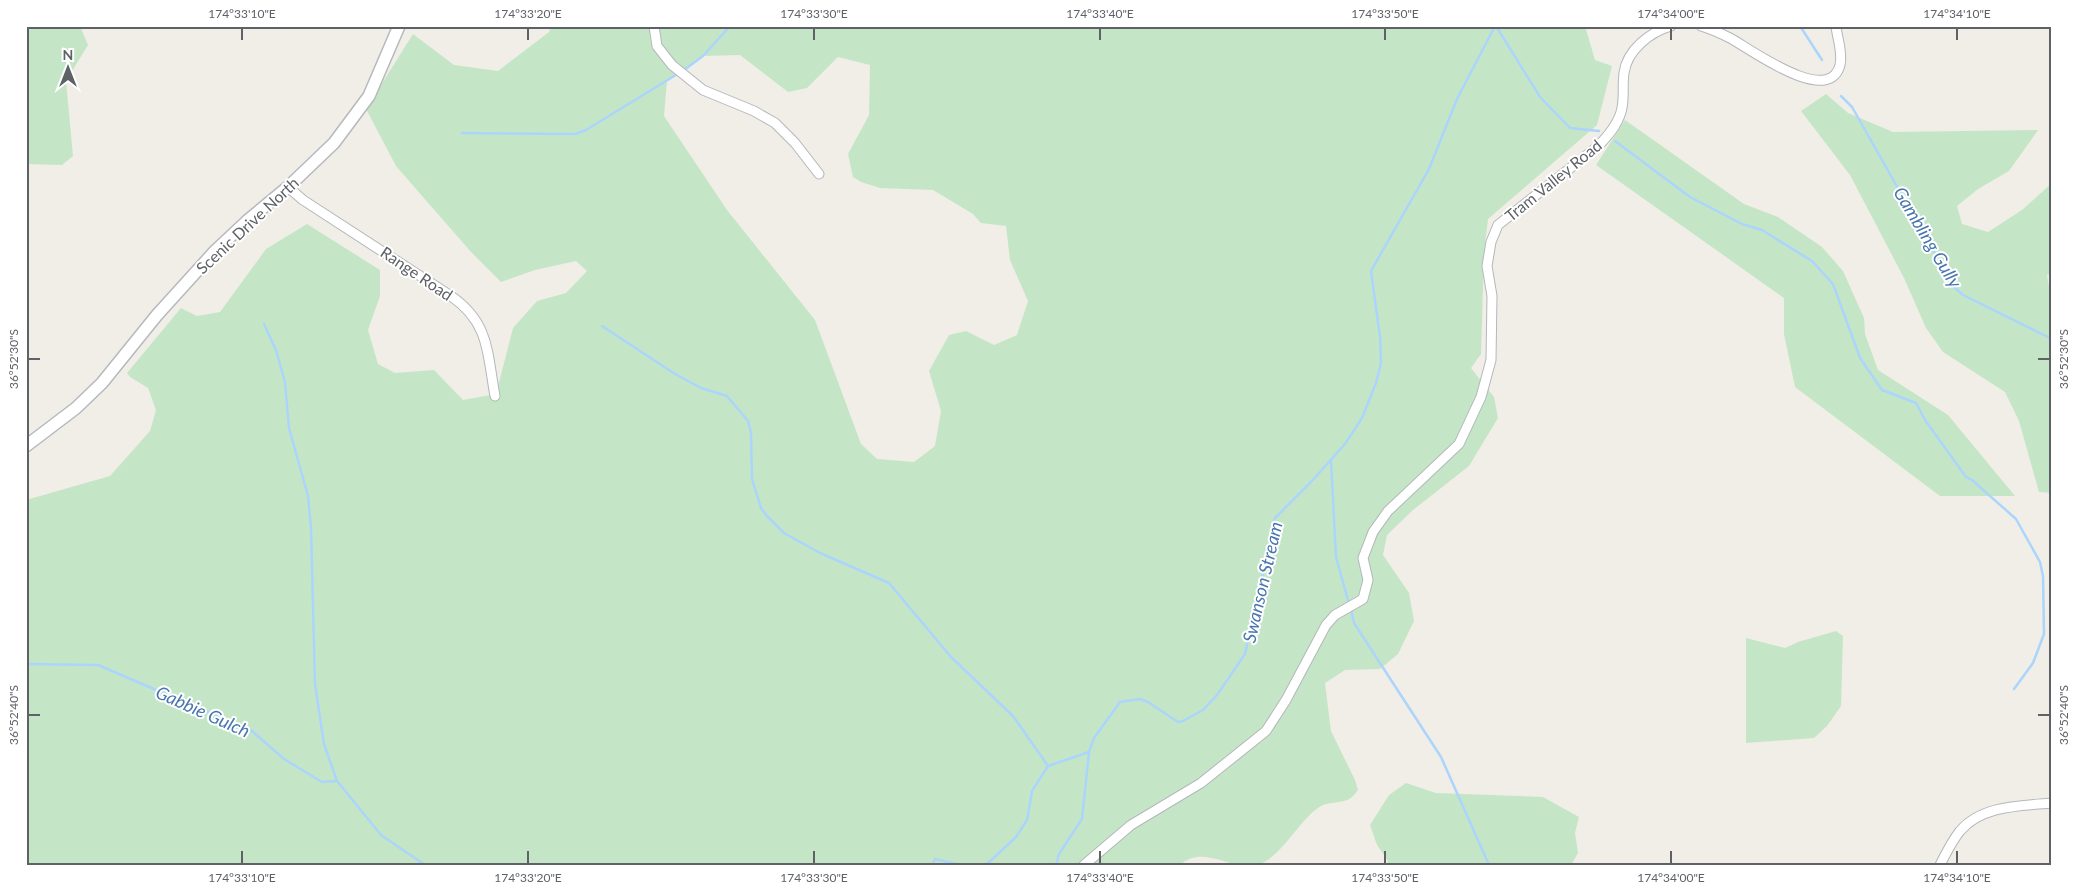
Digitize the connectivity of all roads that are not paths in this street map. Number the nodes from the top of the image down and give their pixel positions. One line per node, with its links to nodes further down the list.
1 (399, 26): 7 (main road, Scenic Drive North)
2 (654, 26): 6 (street)
3 (1671, 26): 11 (street, Tram Valley Road)
4 (1701, 26): 5 (street)
5 (1836, 26)
6 (819, 174)
7 (288, 187): 8 (street, Range Road); 9 (main road, Scenic Drive North)
8 (495, 396)
9 (26, 446)
10 (2052, 803): 12 (street)
11 (1084, 865)
12 (1940, 865)

